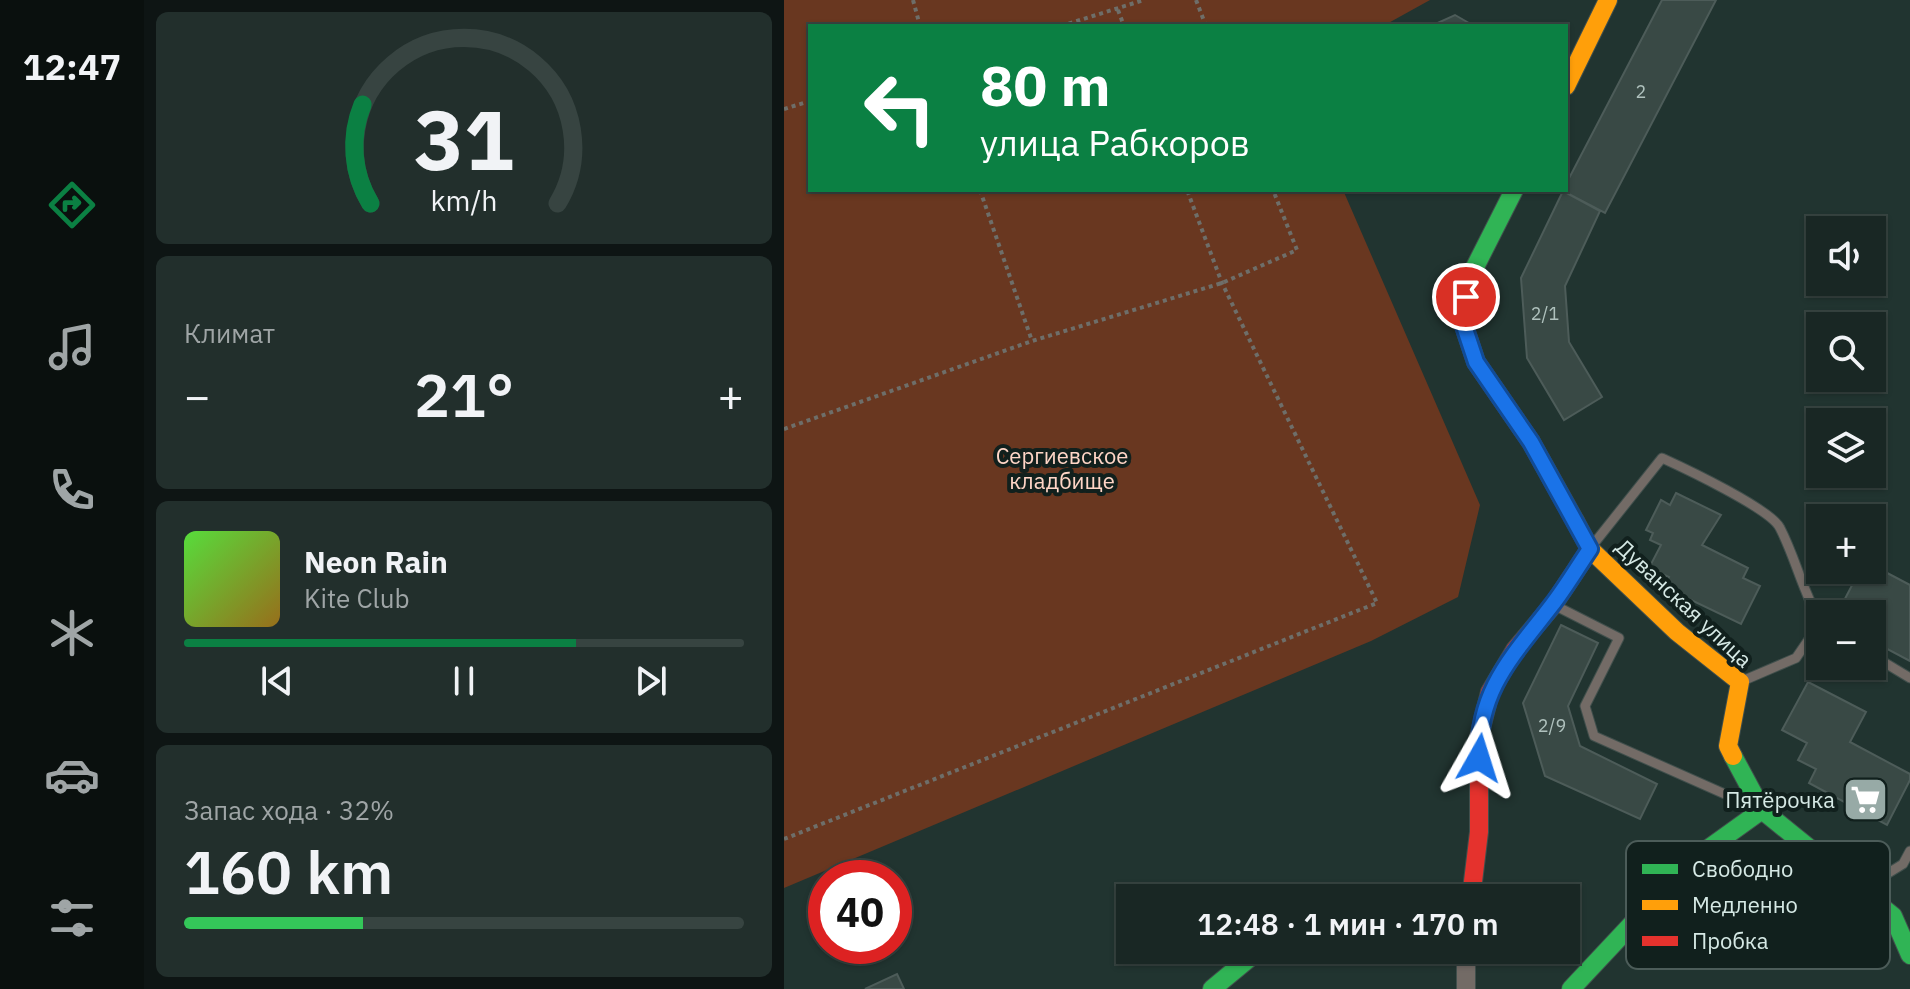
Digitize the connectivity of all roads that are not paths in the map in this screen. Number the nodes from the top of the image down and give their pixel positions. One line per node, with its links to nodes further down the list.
1 (1608, 0): 2 (street)
2 (1568, 82)
3 (1513, 192): 4 (street, Дуванская улица)
4 (1590, 549): 5 (lane); 6 (street); 10 (street, Дуванская улица)
5 (1807, 600)
6 (1553, 605): 11 (lane); 16 (street)
7 (1806, 643): 10 (lane)
8 (1886, 663): 9 (lane)
9 (1910, 678)
10 (1740, 682): 11 (street, Дуванская улица)
11 (1762, 810): 12 (street); 13 (street, Дуванская улица)
12 (1719, 841)
13 (1800, 841)
14 (1910, 851): 15 (lane)
15 (1890, 872)
16 (1473, 884)
17 (1890, 914): 19 (street, Дуванская улица)
18 (1626, 930): 24 (street)
19 (1910, 955)
20 (1242, 964): 22 (street)
21 (1466, 964): 23 (street)
22 (1212, 989)
23 (1466, 989)
24 (1571, 989)

